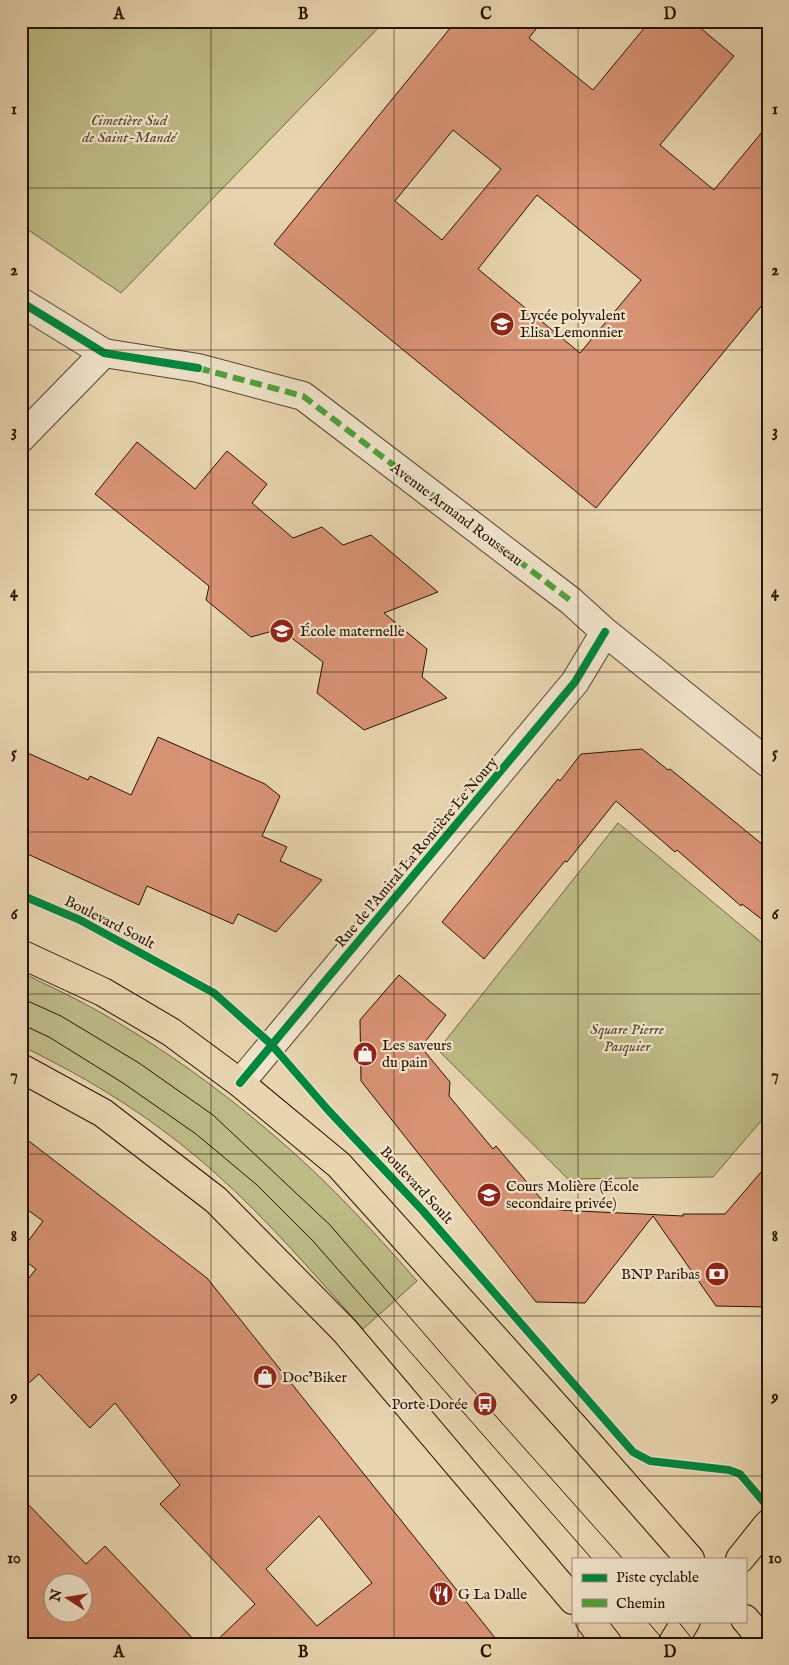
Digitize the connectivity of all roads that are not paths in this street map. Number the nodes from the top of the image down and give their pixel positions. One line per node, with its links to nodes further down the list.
1 (21, 302): 2 (street)
2 (104, 353): 3 (street); 4 (street, Avenue Armand Rousseau)
3 (21, 438)
4 (605, 632): 5 (street, Avenue Armand Rousseau); 8 (street, Rue de l'Amiral La Roncière Le Noury)
5 (768, 763)
6 (21, 954): 8 (main road)
7 (21, 1068): 12 (main road)
8 (240, 1083): 10 (main road)
9 (768, 1524): 11 (main road)
10 (689, 1558)
11 (741, 1558)
12 (572, 1599)
13 (746, 1620): 18 (main road)
14 (591, 1622): 16 (main road)
15 (685, 1622): 17 (main road)
16 (608, 1644)
17 (672, 1644)
18 (766, 1644)

